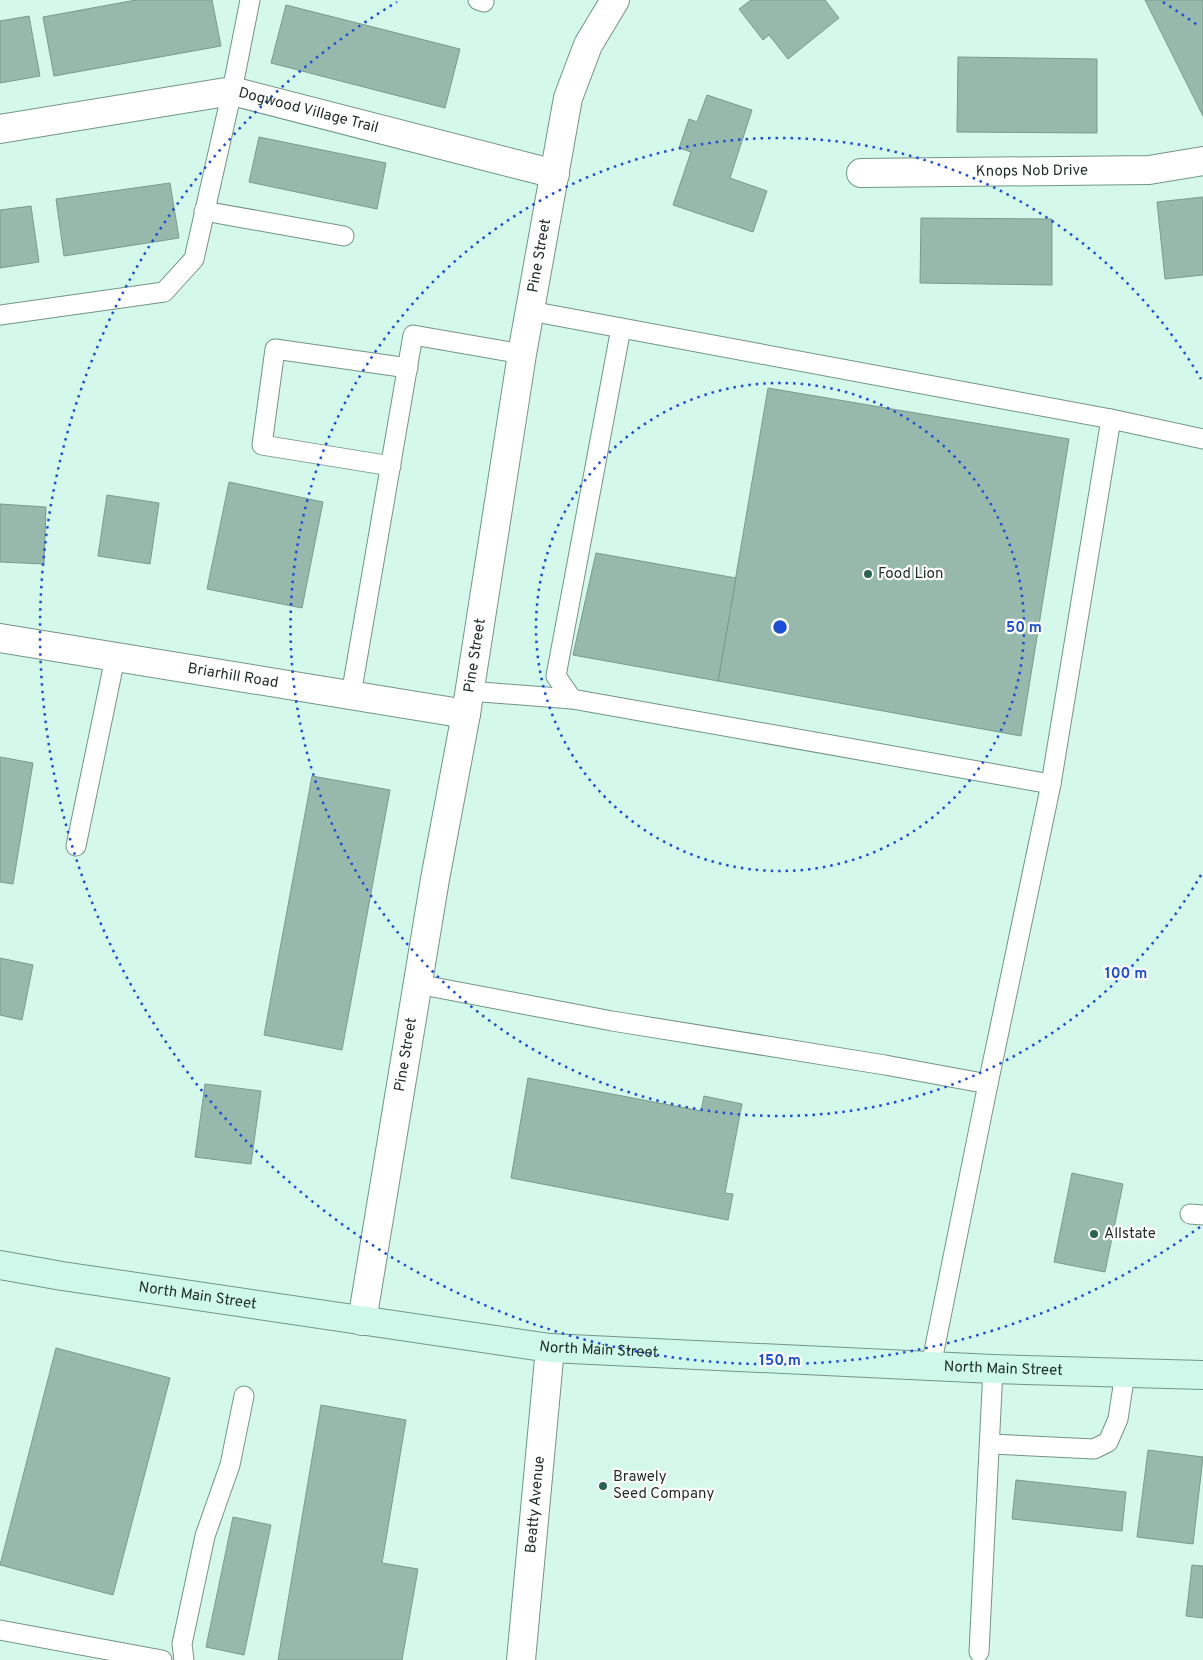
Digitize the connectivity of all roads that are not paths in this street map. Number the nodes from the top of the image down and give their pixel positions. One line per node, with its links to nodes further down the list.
1 (250, 0): 3 (lane)
2 (615, 0): 7 (street, Pine Street)
3 (232, 91): 4 (street, Dogwood Village Trail); 7 (street, Dogwood Village Trail); 8 (lane)
4 (0, 129)
5 (1203, 161): 6 (street, Knops Nob Drive)
6 (861, 173)
7 (555, 174): 10 (street, Pine Street)
8 (204, 211): 9 (lane); 11 (lane)
9 (344, 236)
10 (530, 311): 12 (lane); 13 (street, Pine Street)
11 (0, 315)
12 (621, 328): 15 (lane); 21 (lane)
13 (522, 354): 14 (lane); 22 (street, Pine Street)
14 (408, 368): 17 (lane); 17 (lane)
15 (1111, 419): 16 (lane); 23 (lane)
16 (1203, 439)
17 (390, 466): 20 (lane)
18 (0, 638): 19 (street, Briarhill Road)
19 (116, 658): 20 (street, Briarhill Road); 24 (lane)
20 (350, 695): 22 (street, Briarhill Road)
21 (572, 699): 22 (lane); 23 (lane)
22 (468, 703): 25 (street, Pine Street)
23 (1051, 784): 26 (lane)
24 (76, 846)
25 (417, 984): 26 (lane); 28 (street, Pine Street)
26 (988, 1084): 30 (lane)
27 (0, 1265): 28 (main road, North Main Street)
28 (362, 1321): 29 (main road, North Main Street)
29 (550, 1348): 30 (main road, North Main Street); 40 (street, Beatty Avenue)
30 (931, 1366): 31 (main road, North Main Street)
31 (993, 1369): 32 (main road, North Main Street); 35 (lane)
32 (1125, 1373): 33 (main road, North Main Street); 35 (lane)
33 (1203, 1375)
34 (244, 1396): 39 (lane)
35 (990, 1444): 37 (lane)
36 (0, 1630): 38 (lane)
37 (979, 1652)
38 (162, 1660)
39 (184, 1660)
40 (521, 1660)

